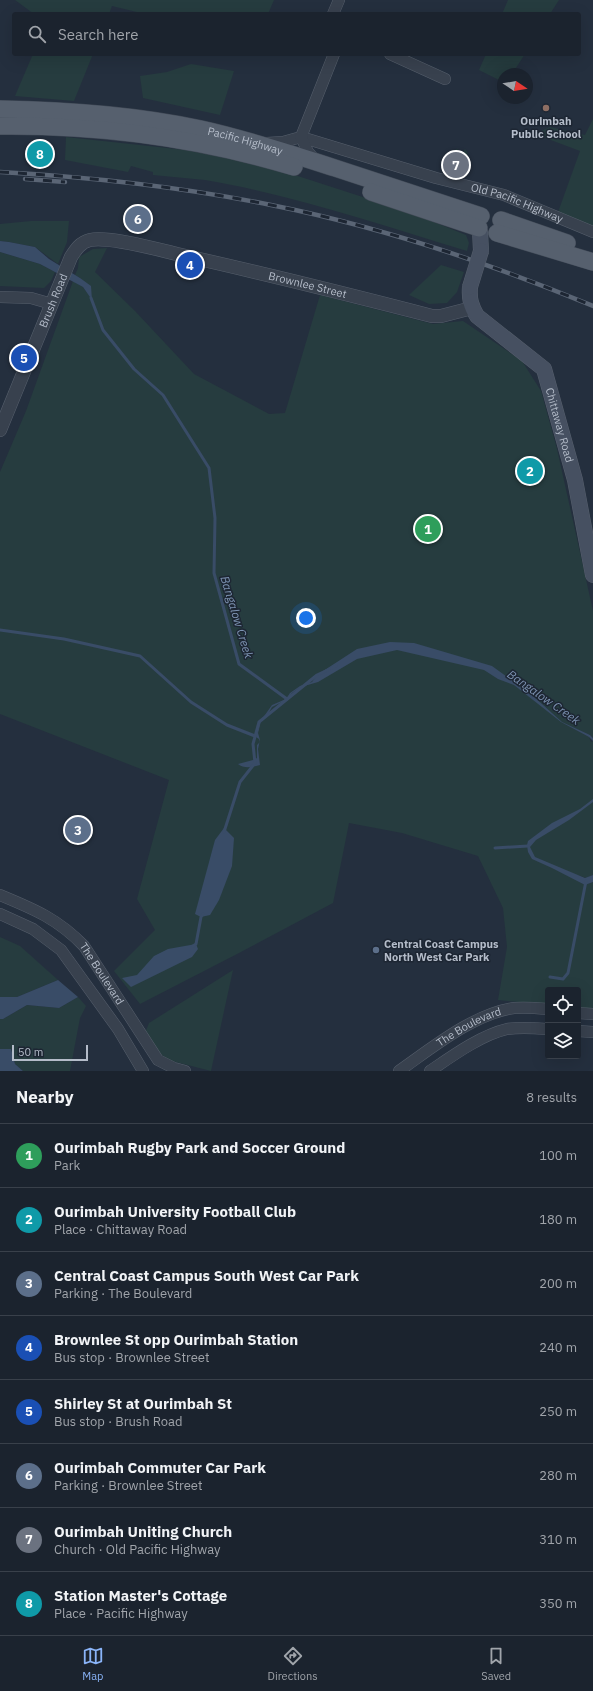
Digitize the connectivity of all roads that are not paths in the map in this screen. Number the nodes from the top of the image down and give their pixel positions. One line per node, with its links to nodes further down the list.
1 (339, 0): 2 (street)
2 (334, 12)
3 (333, 56): 8 (street)
4 (395, 56): 5 (street)
5 (445, 78)
6 (0, 109): 9 (main road, Pacific Highway)
7 (0, 126): 11 (main road, Pacific Highway)
8 (301, 137): 9 (street); 10 (street); 12 (street, Old Pacific Highway)
9 (257, 143): 10 (main road, Pacific Highway)
10 (318, 162): 11 (main road, Pacific Highway)
11 (489, 227): 14 (main road, Pacific Highway); 15 (main road, Pacific Highway); 18 (main road, bridge)
12 (593, 232)
13 (84, 242): 17 (street, Brush Road); 18 (street, Brownlee Street)
14 (593, 250)
15 (593, 262)
16 (0, 297): 17 (street)
17 (52, 304): 19 (street, Brush Road)
18 (472, 308): 21 (main road, Chittaway Road)
19 (4, 411): 20 (street, Brush Road)
20 (0, 430)
21 (593, 575)
22 (0, 895): 31 (street, The Boulevard)
23 (0, 914): 30 (street, The Boulevard)
24 (545, 1009): 32 (street, The Boulevard)
25 (581, 1012): 26 (street)
26 (593, 1014)
27 (545, 1029): 33 (street, The Boulevard)
28 (581, 1031): 29 (street)
29 (593, 1032)
30 (143, 1071)
31 (185, 1071)
32 (399, 1071)
33 (430, 1071)

